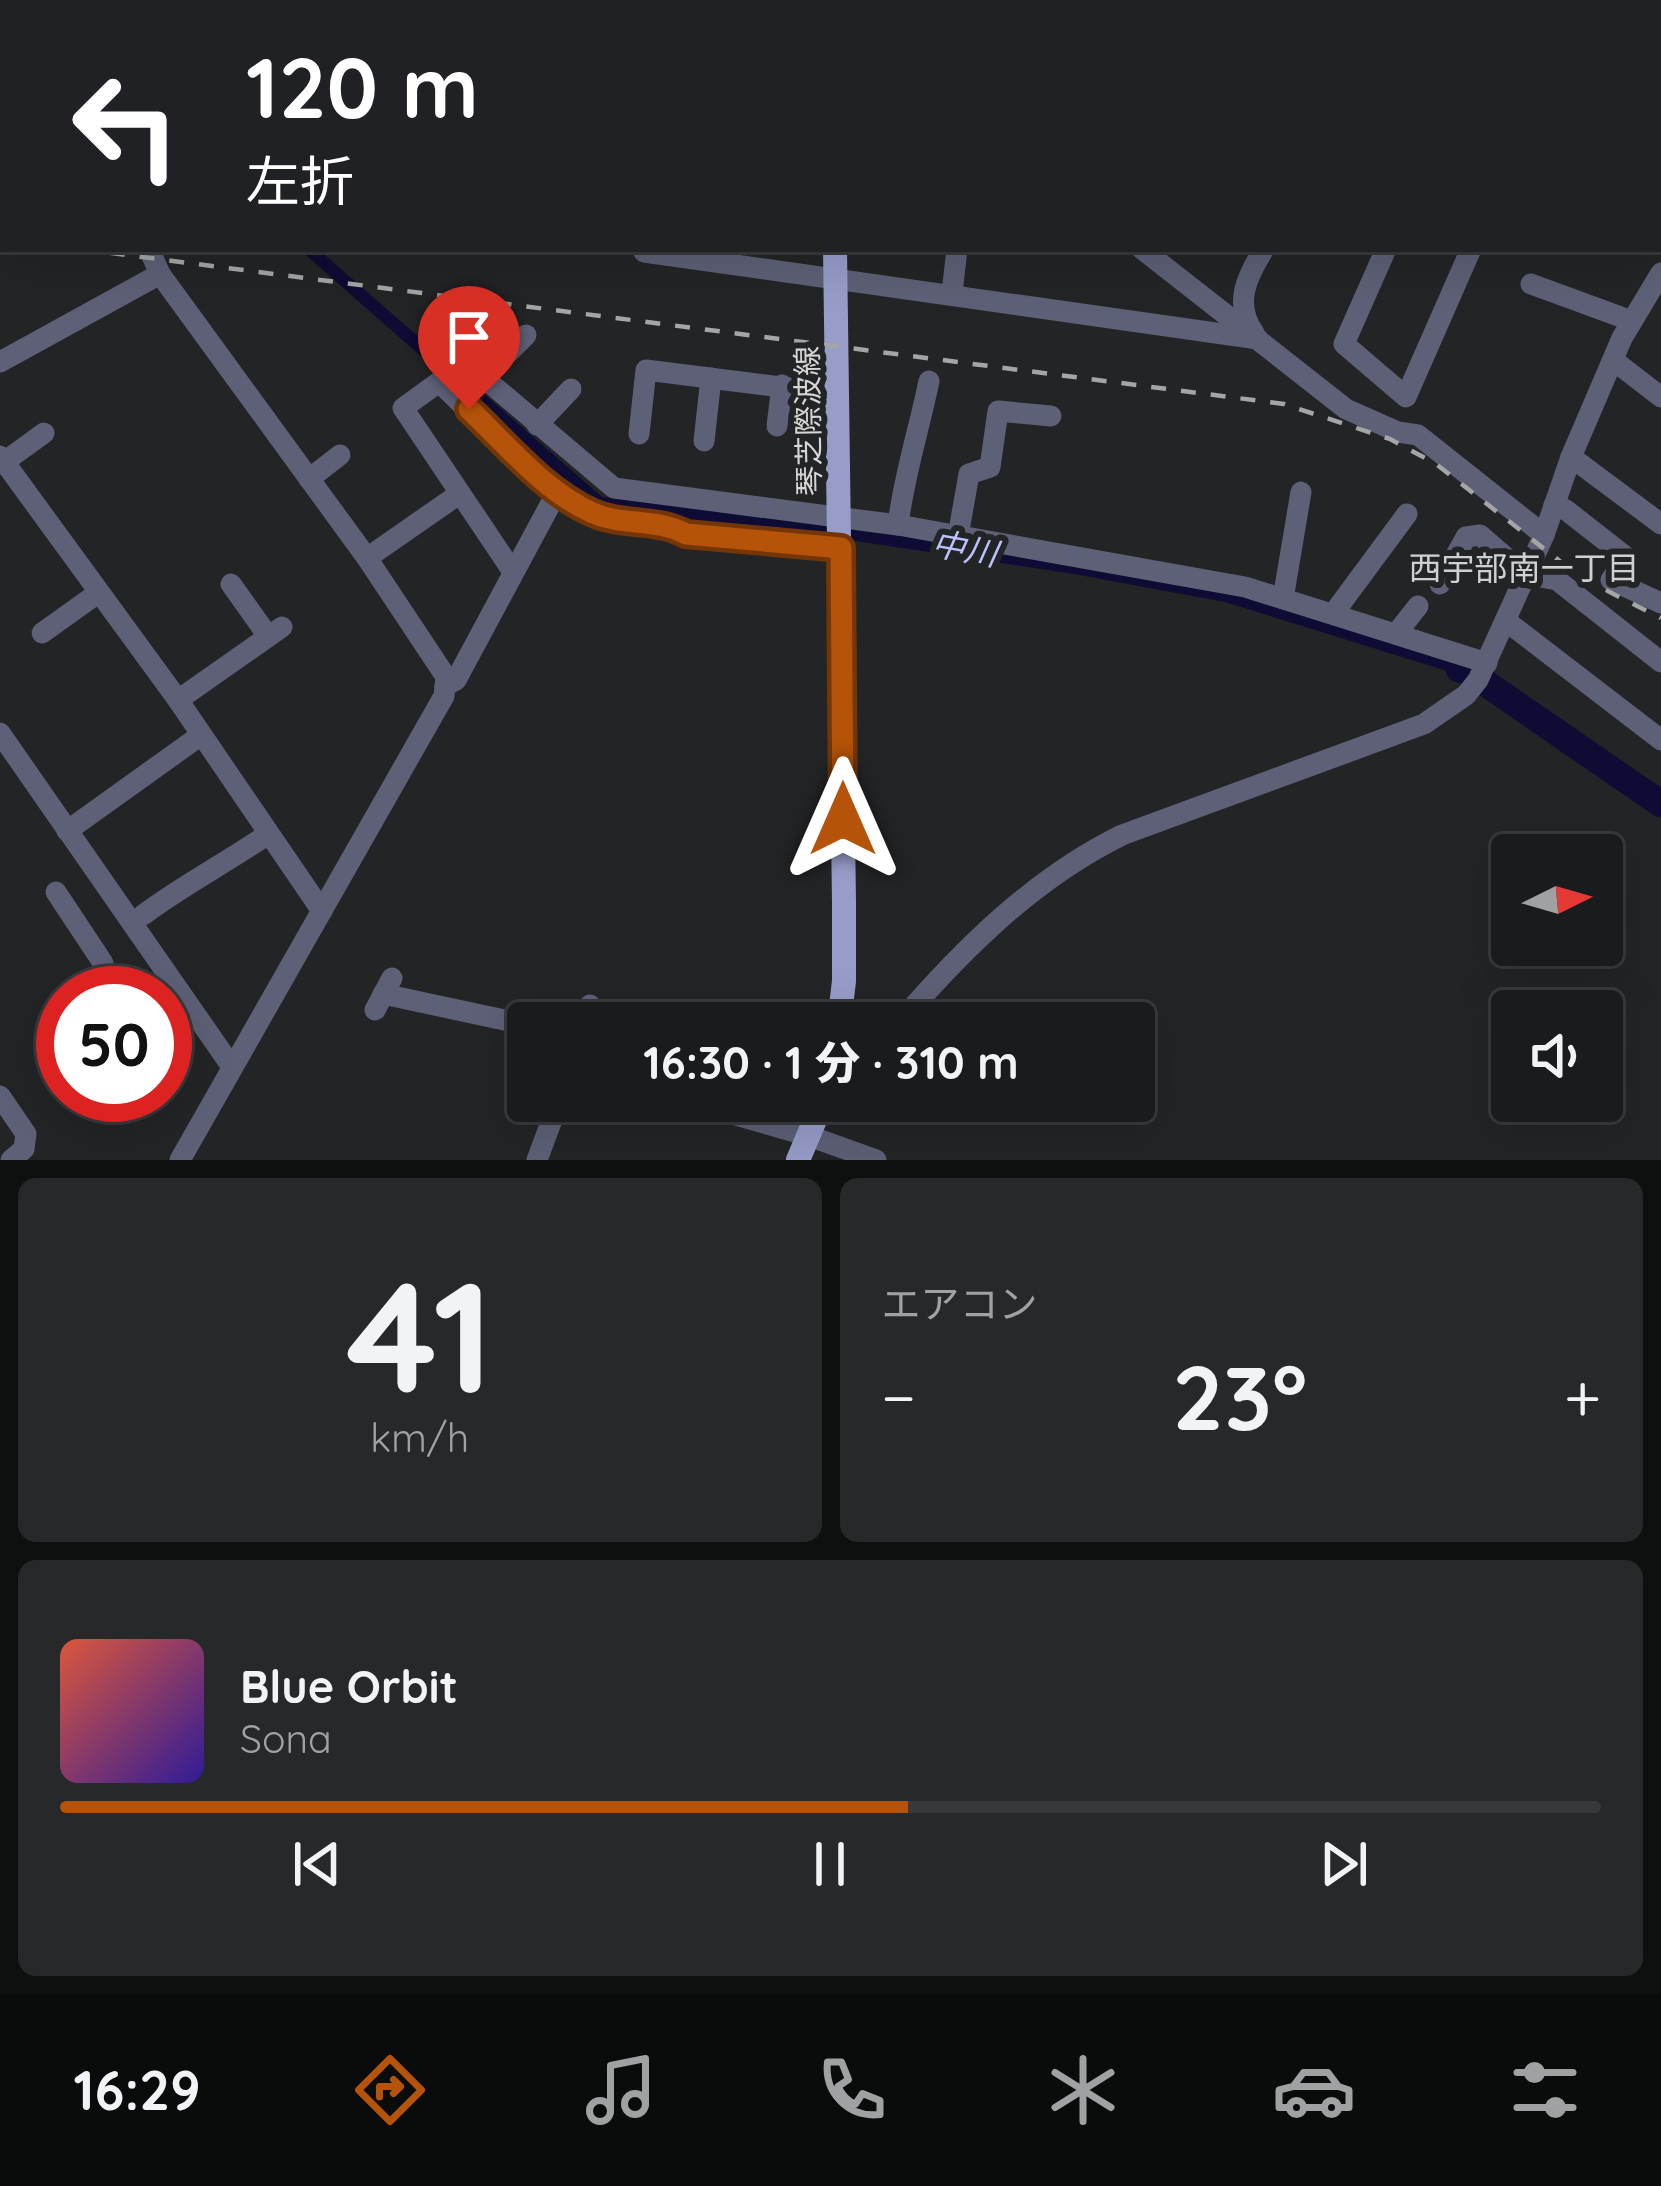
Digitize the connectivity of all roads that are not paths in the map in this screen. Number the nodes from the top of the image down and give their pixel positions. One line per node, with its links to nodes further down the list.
1 (150, 252): 9 (street)
2 (644, 252): 11 (street)
3 (835, 252): 11 (main road, 琴芝際波線)
4 (957, 252): 13 (street)
5 (1146, 252): 16 (street)
6 (1262, 252): 16 (street)
7 (1385, 252): 8 (street)
8 (1467, 252)
9 (160, 274): 19 (street); 36 (street)
10 (1661, 274): 14 (street)
11 (836, 280): 13 (street); 25 (main road, 琴芝際波線)
12 (1531, 284): 14 (street)
13 (952, 293): 16 (street)
14 (1631, 321): 18 (street)
15 (526, 335): 20 (street)
16 (1258, 338): 46 (street)
17 (439, 340): 20 (street)
18 (1613, 360): 26 (street); 34 (street)
19 (0, 362)
20 (483, 378): 28 (street)
21 (711, 378): 23 (street); 31 (street); 32 (street)
22 (929, 381): 44 (street)
23 (782, 385): 25 (street); 29 (street)
24 (571, 389): 28 (street)
25 (837, 394): 45 (main road, 琴芝際波線)
26 (1661, 397)
27 (1051, 416): 47 (street)
28 (538, 425): 41 (street)
29 (777, 426)
30 (44, 433): 35 (street)
31 (639, 434)
32 (704, 441)
33 (340, 455): 36 (street)
34 (1571, 457): 40 (street); 43 (street)
35 (2, 459): 53 (street)
36 (309, 479): 48 (street)
37 (557, 492): 39 (street); 41 (street); 49 (street)
38 (1300, 492): 54 (street)
39 (459, 494): 48 (street); 49 (street)
40 (1554, 505): 46 (street); 55 (street)
41 (643, 507): 45 (street); 45 (street)
42 (1407, 514): 57 (street)
43 (1661, 524)
44 (898, 525): 45 (street); 47 (street)
45 (840, 533): 77 (main road, 琴芝際波線)
46 (1544, 535): 50 (street)
47 (958, 536): 54 (street)
48 (367, 558): 63 (street)
49 (513, 572): 63 (street)
50 (1526, 574): 52 (street); 58 (street); 61 (street)
51 (231, 584): 64 (street)
52 (1440, 584)
53 (98, 592): 59 (street); 64 (street)
54 (1283, 599): 57 (street)
55 (1661, 603)
56 (1418, 606): 60 (street)
57 (1333, 614): 60 (street)
58 (1506, 621): 62 (street); 67 (street)
59 (42, 633)
60 (1396, 634): 62 (street)
61 (1661, 662)
62 (1487, 663): 78 (street)
63 (445, 686): 72 (street)
64 (178, 700): 66 (street)
65 (0, 733): 68 (street)
66 (201, 735): 68 (street); 69 (street)
67 (1661, 740)
68 (68, 831): 71 (street)
69 (268, 834): 72 (street); 73 (street)
70 (56, 892): 74 (street)
71 (117, 904): 74 (street); 80 (street)
72 (322, 911): 80 (street)
73 (143, 915)
74 (80, 928): 75 (street)
75 (104, 963)
76 (383, 994): 79 (street)
77 (840, 1002)
78 (918, 1002)
79 (507, 1020)
80 (232, 1067): 86 (street)
81 (0, 1096): 87 (street)
82 (551, 1122): 88 (street)
83 (760, 1122): 85 (street)
84 (815, 1122): 85 (main road)
85 (809, 1136): 89 (main road); 90 (street)
86 (184, 1159)
87 (11, 1160)
88 (537, 1160)
89 (798, 1160)
90 (875, 1160)

